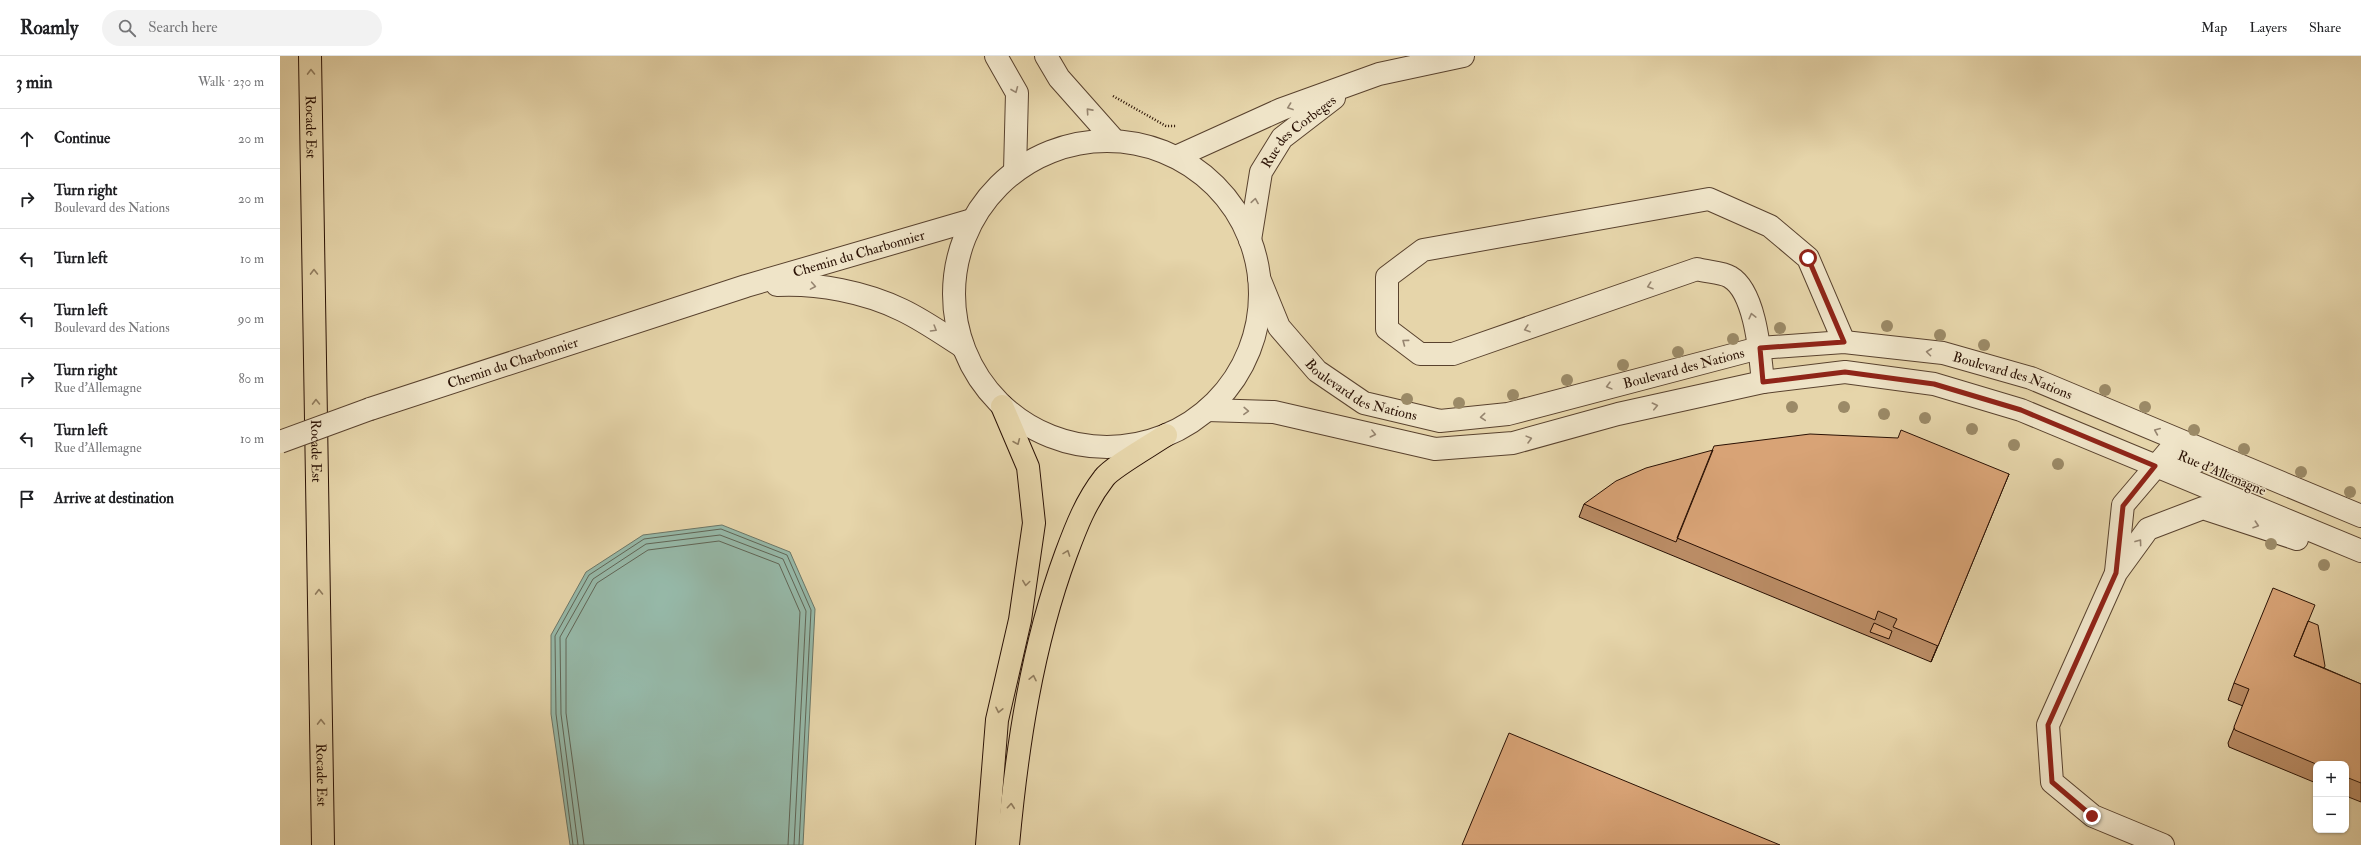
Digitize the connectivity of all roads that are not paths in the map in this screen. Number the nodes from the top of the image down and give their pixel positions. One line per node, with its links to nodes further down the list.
1 (310, 56): 27 (highway, Rocade Est, one-way to 1)
2 (996, 56): 8 (street, one-way to 8)
3 (1046, 56): 6 (street, one-way to 3)
4 (1463, 56): 5 (street, Rue des Corbeges)
5 (1379, 74): 7 (street, Rue des Corbeges, one-way to 7); 10 (street, Rue des Corbeges, one-way to 5)
6 (1114, 140): 7 (street); 8 (street)
7 (1176, 157): 10 (street)
8 (1016, 171): 9 (street)
9 (972, 220): 12 (street, Chemin du Charbonnier); 14 (street)
10 (1250, 240): 11 (street)
11 (1259, 278): 15 (street, Boulevard des Nations, one-way to 11); 18 (street)
12 (746, 286): 14 (street, Chemin du Charbonnier, one-way to 14); 20 (street, Chemin du Charbonnier, bridge)
13 (1844, 342): 15 (street, Boulevard des Nations); 15 (street, one-way to 13); 22 (street, Boulevard des Nations, one-way to 13)
14 (963, 346): 17 (street)
15 (1760, 348): 16 (street)
16 (1763, 382): 18 (street, one-way to 16); 21 (street)
17 (1002, 406): 19 (street); 28 (highway, one-way to 28)
18 (1207, 410): 19 (street)
19 (1166, 435): 29 (highway, one-way to 19)
20 (280, 442)
21 (2155, 466): 23 (street, Rue d'Allemagne); 24 (street); 26 (street, Rue d'Allemagne)
22 (2361, 516)
23 (2361, 526)
24 (2361, 551)
25 (2361, 560): 26 (street, Rue d'Allemagne, one-way to 25)
26 (2116, 573): 30 (street, Rue d'Allemagne)
27 (324, 845)
28 (987, 845)
29 (1008, 845)
30 (2163, 845)

